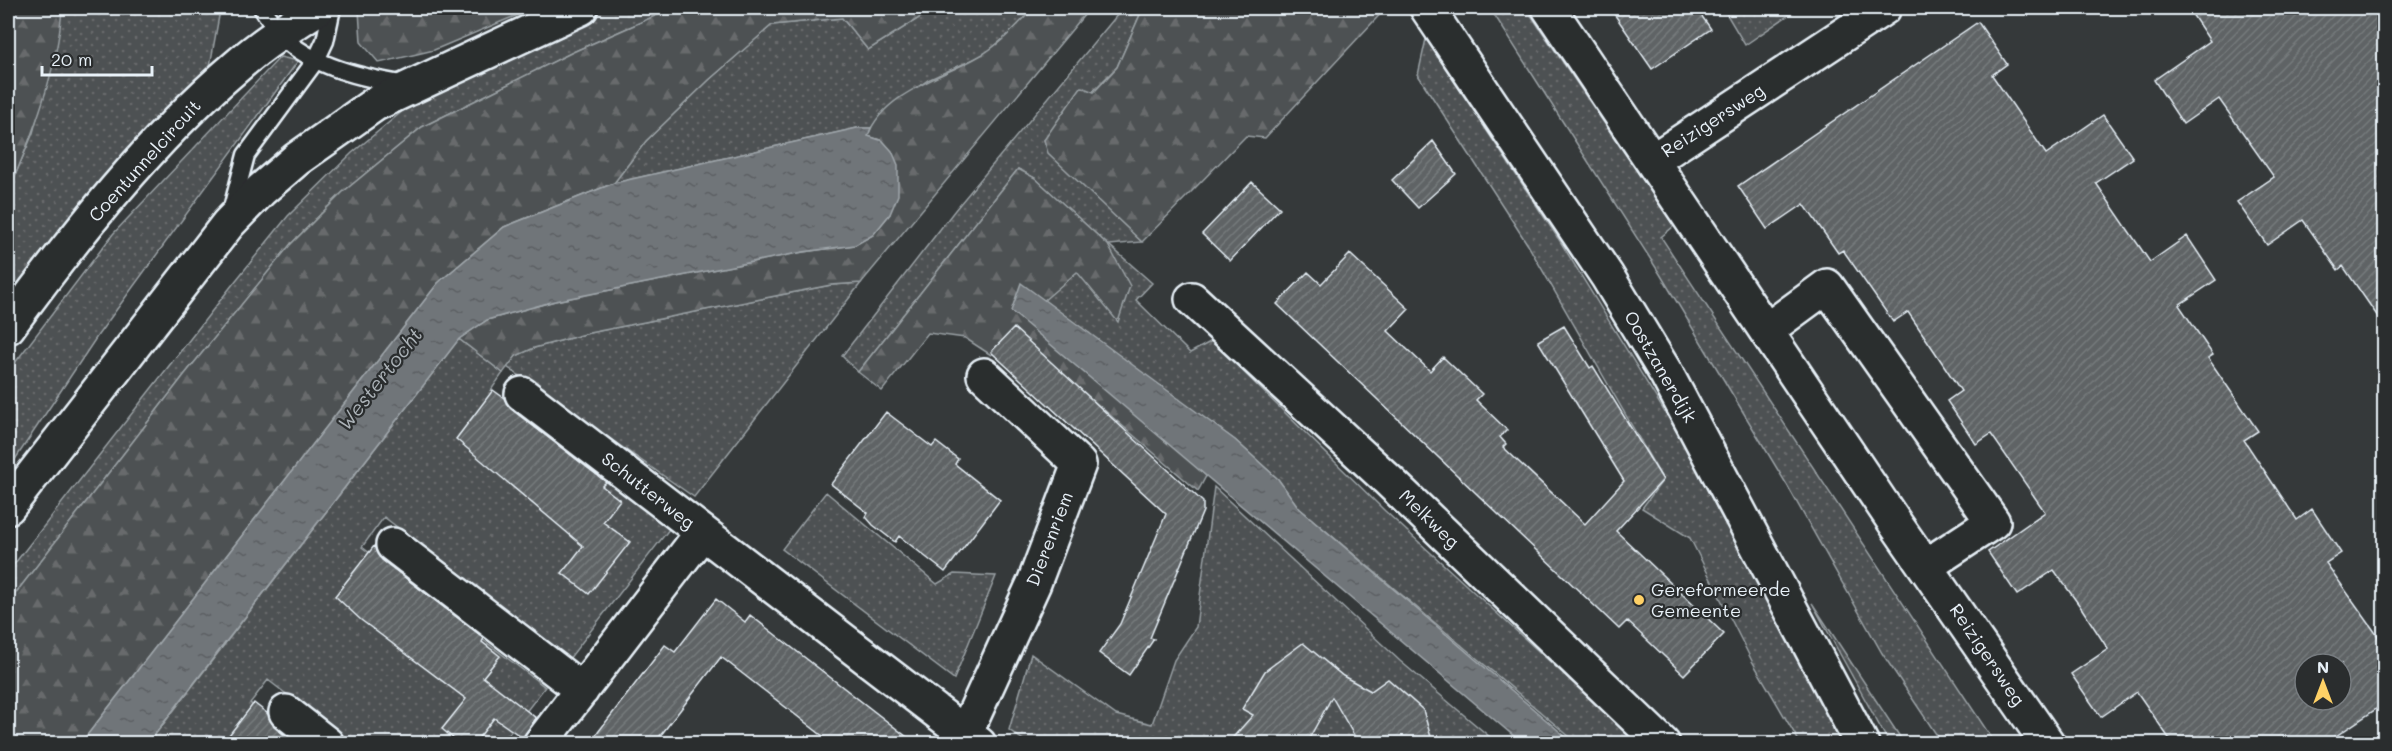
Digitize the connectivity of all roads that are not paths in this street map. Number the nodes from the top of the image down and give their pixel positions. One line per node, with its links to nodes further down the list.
1 (318, 8): 7 (street, Coentunnelcircuit)
2 (332, 8): 8 (lane)
3 (581, 8): 9 (street)
4 (1426, 8): 27 (street, Oostzanerdijk)
5 (1549, 8): 10 (street)
6 (1884, 8): 10 (street, Reizigersweg)
7 (270, 20): 8 (lane); 13 (street, Coentunnelcircuit)
8 (316, 60): 9 (lane); 11 (lane)
9 (411, 86): 11 (street)
10 (1652, 161): 14 (street, Reizigersweg)
11 (228, 224): 17 (street)
12 (1192, 298): 26 (street, Melkweg)
13 (8, 327)
14 (1767, 330): 20 (street, Reizigersweg); 20 (street)
15 (984, 375): 23 (street, Dierenriem)
16 (522, 394): 18 (street, Schutterweg)
17 (8, 507)
18 (702, 533): 21 (street, Schutterweg); 23 (street, Dierenriem)
19 (393, 545): 21 (street)
20 (1926, 566): 28 (street, Reizigersweg)
21 (582, 690): 25 (street, Schutterweg)
22 (286, 712): 24 (street)
23 (973, 738)
24 (327, 744)
25 (540, 744)
26 (1663, 744)
27 (1862, 744)
28 (2048, 744)

